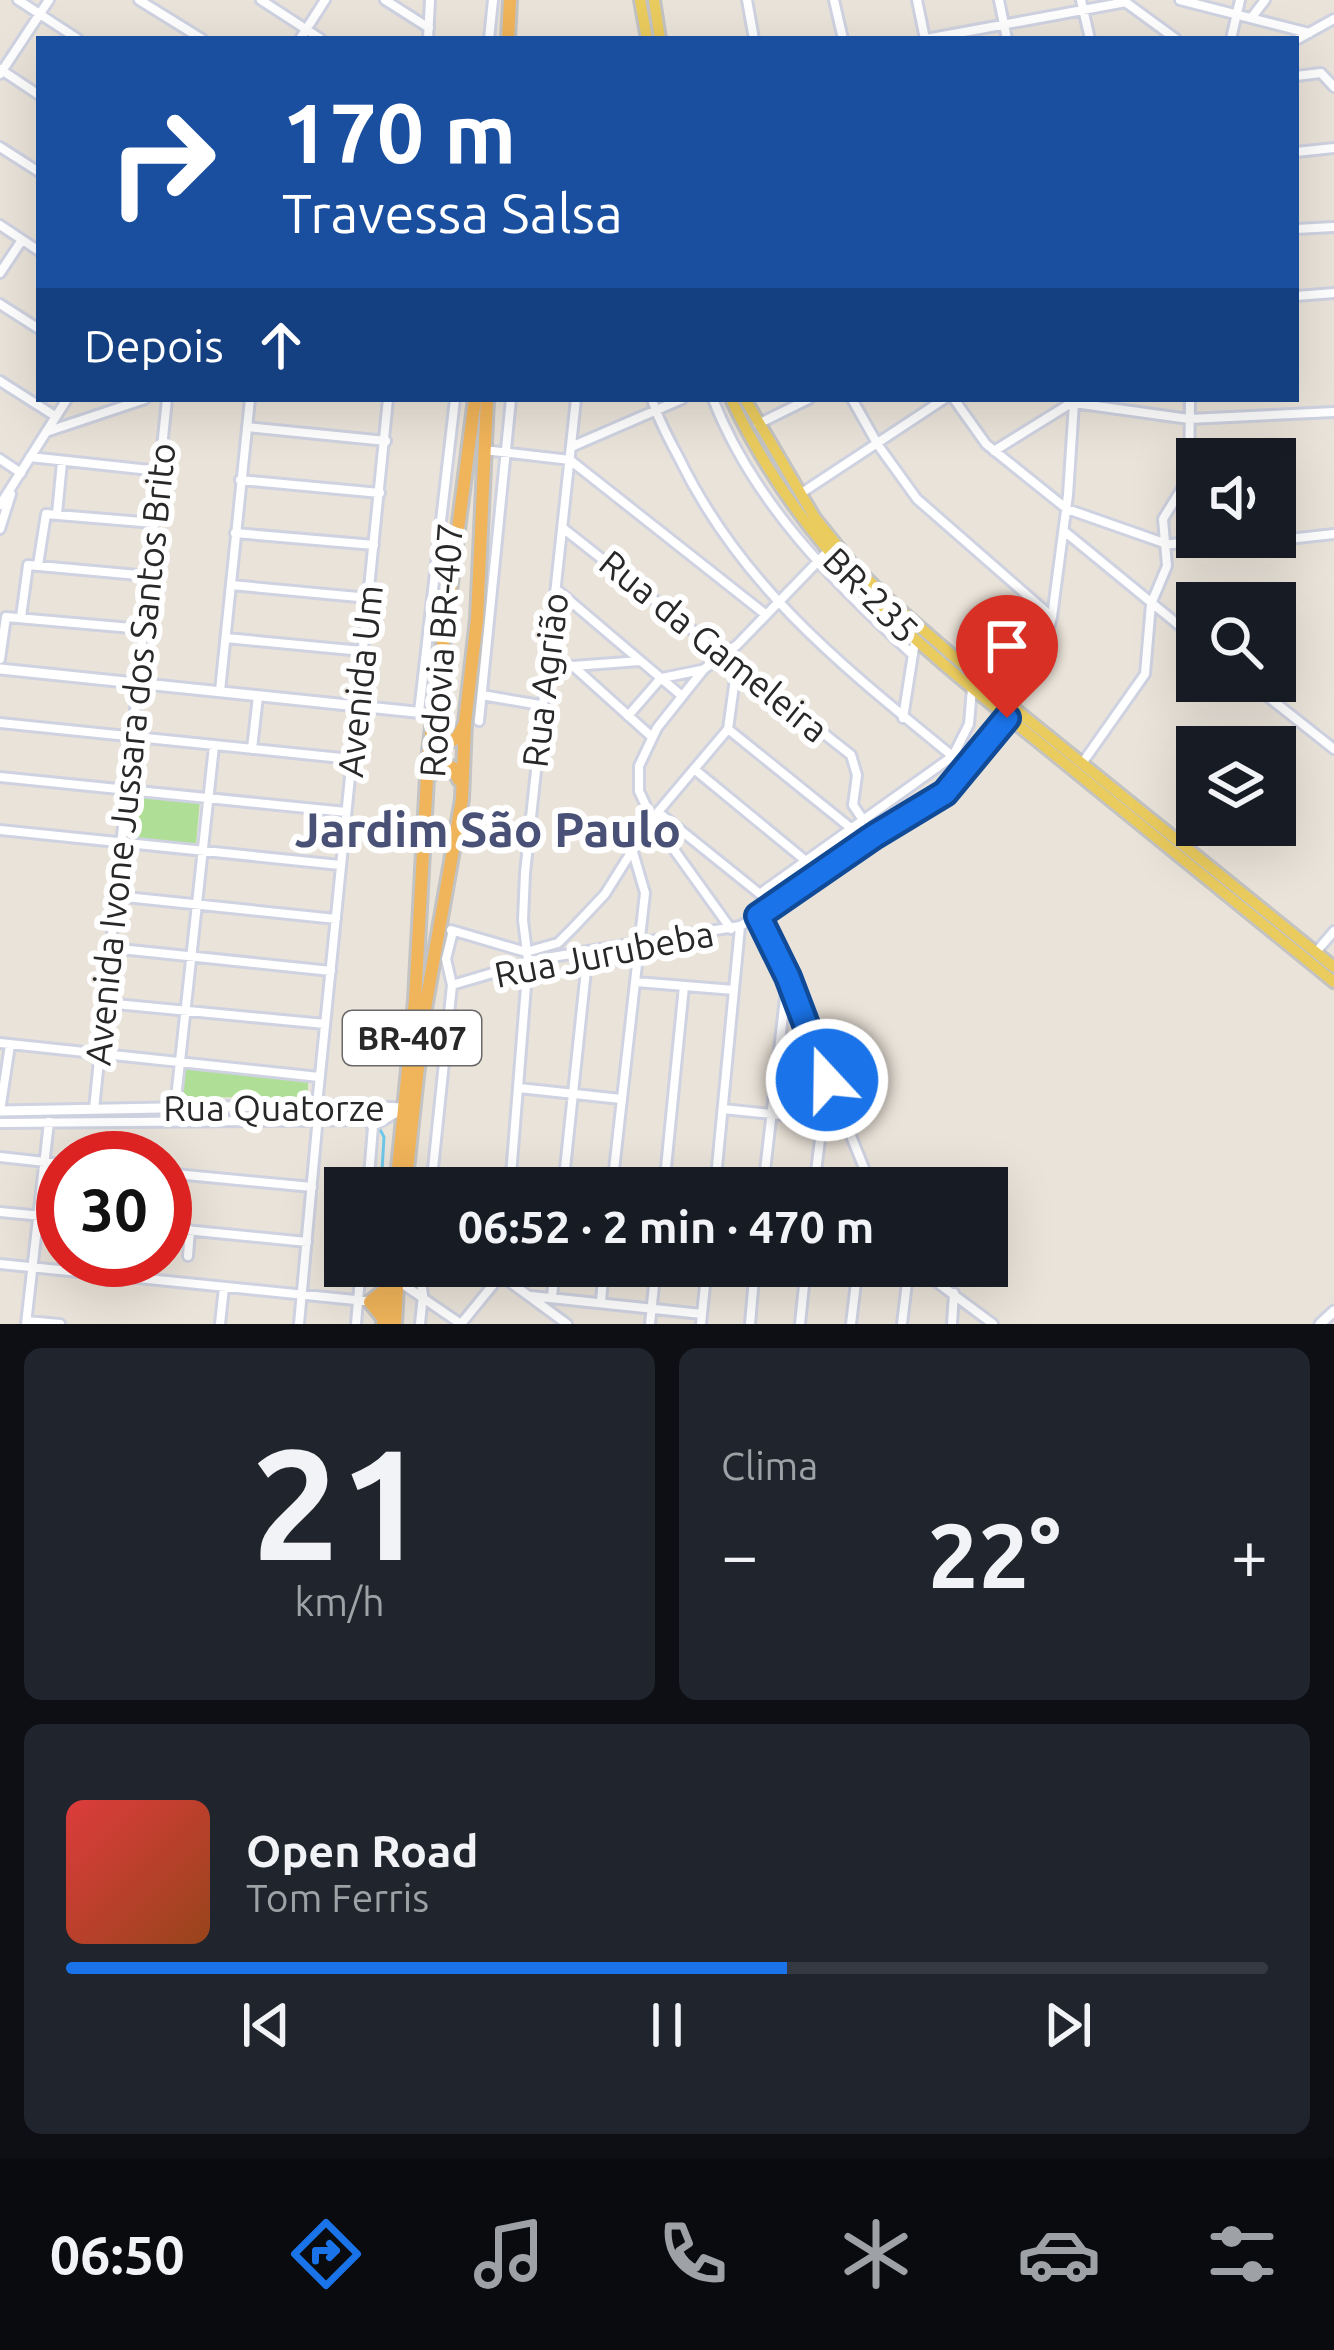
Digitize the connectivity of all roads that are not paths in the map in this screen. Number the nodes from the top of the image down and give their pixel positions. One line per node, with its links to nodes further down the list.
1 (18, 0): 22 (street)
2 (49, 0): 22 (street)
3 (140, 0): 30 (street)
4 (261, 0): 27 (street)
5 (325, 0): 27 (street)
6 (385, 0): 26 (street)
7 (430, 0): 26 (street)
8 (493, 0): 34 (street)
9 (640, 0): 36 (main road)
10 (654, 0): 37 (main road)
11 (747, 0): 38 (street)
12 (835, 0): 39 (street)
13 (917, 0): 40 (street)
14 (999, 0): 25 (street)
15 (1180, 0): 21 (street)
16 (1240, 0): 21 (street)
17 (1265, 0): 23 (street)
18 (515, 1): 35 (highway)
19 (1125, 1): 20 (street); 44 (street)
20 (1082, 5): 25 (street); 43 (street)
21 (1236, 13): 23 (street); 45 (street)
22 (40, 14): 29 (street); 47 (street)
23 (1252, 17): 28 (street)
24 (1334, 19): 28 (street)
25 (1004, 25): 41 (street); 42 (street)
26 (429, 28): 33 (street)
27 (306, 29): 31 (street); 32 (street)
28 (1309, 32): 46 (street)
29 (73, 36)
30 (197, 36)
31 (302, 36)
32 (316, 36)
33 (428, 36)
34 (489, 36)
35 (512, 36)
36 (646, 36)
37 (659, 36)
38 (753, 36)
39 (841, 36)
40 (924, 36)
41 (942, 36)
42 (1006, 36)
43 (1089, 36)
44 (1171, 36)
45 (1232, 36)
46 (1299, 38)
47 (1, 71): 50 (street)
48 (1299, 76): 49 (street)
49 (1334, 87)
50 (36, 93)
51 (0, 147): 54 (street)
52 (1334, 148): 53 (street)
53 (1299, 152)
54 (36, 170)
55 (0, 225): 58 (street)
56 (1334, 227): 57 (street)
57 (1299, 230)
58 (22, 240): 59 (street); 60 (street)
59 (36, 248)
60 (0, 273)
61 (1334, 293): 62 (street)
62 (1299, 296)
63 (0, 304): 64 (street)
64 (36, 327)
65 (0, 381): 89 (street)
66 (65, 402): 89 (street)
67 (136, 402): 93 (street)
68 (167, 402): 104 (street, Avenida Ivone Jussara dos Santos Brito)
69 (250, 402): 92 (street)
70 (388, 402): 94 (street, Avenida Um)
71 (455, 402): 157 (street)
72 (475, 402): 157 (highway, Rodovia BR-407 / BR-407)
73 (487, 402): 97 (highway, Rodovia BR-407 / BR-407)
74 (511, 402): 99 (street)
75 (576, 402): 96 (street, Rua Agrião)
76 (714, 402): 121 (street)
77 (733, 402): 121 (main road, BR-235 / BR-235)
78 (747, 402): 91 (main road, BR-235 / BR-235)
79 (803, 402): 91 (street)
80 (854, 402): 95 (street)
81 (940, 402): 95 (street)
82 (956, 402): 98 (street)
83 (1074, 402): 98 (street)
84 (1076, 402): 111 (street)
85 (1082, 402): 90 (street)
86 (1190, 402): 90 (street)
87 (654, 404): 96 (street); 128 (street)
88 (1334, 412): 90 (street)
89 (56, 416): 93 (street)
90 (1189, 419): 119 (street)
91 (758, 424): 109 (main road, BR-235 / BR-235)
92 (247, 427): 94 (street); 106 (street)
93 (46, 432): 100 (street)
94 (386, 441): 108 (street, Avenida Um)
95 (878, 445): 109 (street); 131 (street)
96 (571, 447): 102 (street, Rua Agrião)
97 (483, 450): 99 (street); 161 (highway, Rodovia BR-407 / BR-407)
98 (994, 451): 111 (street)
99 (506, 452): 102 (street); 150 (street)
100 (30, 457): 103 (street); 105 (street)
101 (0, 459): 105 (street)
102 (570, 460): 114 (street, Rua Agrião); 130 (street)
103 (62, 462): 104 (street); 112 (street)
104 (159, 471): 113 (street, Avenida Ivone Jussara dos Santos Brito)
105 (21, 472): 107 (street)
106 (240, 480): 108 (street); 117 (street)
107 (13, 487): 110 (street); 115 (street)
108 (380, 493): 120 (street, Avenida Um)
109 (799, 495): 123 (main road, BR-235 / BR-235)
110 (0, 506)
111 (1067, 509): 116 (street); 119 (street)
112 (58, 514): 113 (street); 122 (street)
113 (154, 524): 124 (street, Avenida Ivone Jussara dos Santos Brito)
114 (563, 528): 126 (street, Rua Agrião); 138 (street, Rua da Gameleira)
115 (0, 529)
116 (1064, 531): 129 (street); 131 (street)
117 (235, 533): 120 (street); 125 (street)
118 (1334, 534): 119 (street)
119 (1165, 544): 129 (street)
120 (374, 545): 127 (street, Avenida Um)
121 (823, 557): 123 (main road, BR-235 / BR-235); 128 (street); 136 (street)
122 (33, 565): 124 (street); 132 (street)
123 (847, 568): 136 (main road, BR-235 / BR-235); 153 (main road, BR-235 / BR-235)
124 (149, 576): 134 (street, Avenida Ivone Jussara dos Santos Brito)
125 (231, 585): 127 (street); 135 (street)
126 (555, 588): 140 (street); 141 (street, Rua Agrião)
127 (369, 598): 137 (street, Avenida Um)
128 (777, 602): 130 (street); 159 (street)
129 (1151, 604): 133 (street); 171 (street)
130 (765, 614): 138 (street)
131 (1052, 616): 153 (street)
132 (21, 617): 134 (street); 139 (street)
133 (1176, 624)
134 (143, 629): 147 (street, Avenida Ivone Jussara dos Santos Brito)
135 (226, 638): 137 (street); 149 (street)
136 (914, 648): 148 (main road, BR-235 / BR-235); 159 (street)
137 (362, 651): 156 (street, Avenida Um)
138 (725, 655): 142 (street, Rua da Gameleira); 145 (street)
139 (0, 659)
140 (642, 661): 143 (street); 146 (street)
141 (546, 664): 143 (street); 155 (street, Rua Agrião)
142 (737, 664): 163 (street); 181 (street, Rua da Gameleira)
143 (573, 666): 158 (street)
144 (0, 668): 147 (street)
145 (704, 669): 146 (street); 152 (street)
146 (661, 678): 152 (street); 158 (street)
147 (137, 685): 149 (street); 165 (street, Avenida Ivone Jussara dos Santos Brito)
148 (972, 688): 160 (main road, BR-235 / BR-235); 169 (street)
149 (220, 691): 151 (street)
150 (482, 695): 155 (street); 161 (street)
151 (258, 696): 156 (street); 167 (street)
152 (682, 696): 164 (street)
153 (1005, 701): 171 (main road, BR-235 / BR-235)
154 (1275, 702): 168 (street)
155 (540, 705): 206 (street, Rua Agrião)
156 (357, 706): 157 (street); 170 (street, Avenida Um)
157 (425, 716): 161 (highway); 175 (highway, Rodovia BR-407 / BR-407)
158 (628, 716): 164 (street)
159 (903, 718): 169 (street)
160 (1007, 718): 173 (street, Rua Jurubeba); 211 (main road, BR-235 / BR-235)
161 (472, 722): 178 (highway, Rodovia BR-407 / BR-407)
162 (0, 723): 165 (street)
163 (728, 729): 172 (street); 182 (street)
164 (652, 737): 180 (street)
165 (133, 738): 166 (street); 176 (street, Avenida Ivone Jussara dos Santos Brito)
166 (214, 746): 167 (street); 177 (street)
167 (252, 749): 170 (street)
168 (1334, 749)
169 (953, 757): 173 (street); 181 (street)
170 (351, 759): 179 (street, Avenida Um)
171 (1083, 762): 204 (main road, BR-235 / BR-235)
172 (694, 769): 180 (street); 188 (street)
173 (967, 769): 184 (street, Rua Jurubeba)
174 (0, 778): 176 (street)
175 (427, 779): 178 (highway); 228 (highway, Rodovia BR-407 / BR-407)
176 (127, 790): 177 (street); 185 (street, Avenida Ivone Jussara dos Santos Brito)
177 (209, 798): 179 (street); 186 (street)
178 (462, 799): 196 (highway, Rodovia BR-407 / BR-407)
179 (346, 812): 189 (street, Avenida Um)
180 (655, 816): 187 (street); 190 (street); 197 (street)
181 (864, 821): 182 (street); 184 (street, Rua da Gameleira)
182 (853, 829): 188 (street)
183 (0, 830): 185 (street)
184 (874, 836): 193 (street, Rua Jurubeba)
185 (122, 843): 186 (street); 191 (street, Avenida Ivone Jussara dos Santos Brito)
186 (204, 852): 189 (street); 192 (street)
187 (633, 852): 201 (street); 206 (street)
188 (806, 861): 190 (street)
189 (340, 865): 195 (street, Avenida Um)
190 (762, 895): 193 (street)
191 (116, 896): 192 (street); 202 (street, Avenida Ivone Jussara dos Santos Brito)
192 (199, 905): 195 (street); 205 (street)
193 (770, 910): 194 (street, Rua Jurubeba)
194 (758, 916): 197 (street, Rua Jurubeba); 209 (street)
195 (336, 919): 208 (street, Avenida Um)
196 (438, 925): 198 (street); 243 (highway, Rodovia BR-407 / BR-407)
197 (735, 927): 201 (street, Rua Jurubeba); 214 (street)
198 (453, 931): 206 (street); 212 (street, Rua Jurubeba)
199 (1334, 931): 200 (street)
200 (1330, 943): 204 (street)
201 (639, 944): 203 (street, Rua Jurubeba); 210 (street)
202 (111, 948): 205 (street); 215 (street, Avenida Ivone Jussara dos Santos Brito)
203 (588, 951): 206 (street, Rua Jurubeba); 224 (street)
204 (1316, 952): 207 (main road, BR-235 / BR-235)
205 (194, 957): 208 (street); 216 (street)
206 (527, 957): 212 (street, Rua Jurubeba); 223 (street, Rua Agrião)
207 (1334, 967)
208 (331, 971): 217 (street, Avenida Um)
209 (788, 977): 222 (street); 232 (street)
210 (636, 982): 213 (street); 225 (street)
211 (1334, 982)
212 (452, 985): 244 (street)
213 (683, 986): 214 (street); 248 (street)
214 (734, 990): 229 (street)
215 (105, 1003): 216 (street); 219 (street, Avenida Ivone Jussara dos Santos Brito)
216 (188, 1010): 217 (street); 220 (street)
217 (326, 1024): 221 (street, Avenida Um)
218 (5, 1044): 219 (street); 230 (street)
219 (99, 1055): 220 (street); 231 (street, Avenida Ivone Jussara dos Santos Brito)
220 (181, 1062): 221 (street); 227 (street)
221 (319, 1077): 226 (street, Avenida Um)
222 (827, 1080): 234 (street); 252 (street)
223 (519, 1088): 224 (street); 245 (street, Rua Agrião)
224 (572, 1094): 225 (street); 246 (street)
225 (621, 1099): 247 (street)
226 (318, 1105): 227 (street, Rua Quatorze); 228 (street, Rua Quatorze); 233 (street, Avenida Um)
227 (175, 1108): 231 (street, Rua Quatorze)
228 (404, 1108): 237 (street); 242 (highway, Rodovia BR-407 / BR-407)
229 (723, 1109): 232 (street); 249 (street)
230 (0, 1111): 231 (street, Rua Quatorze)
231 (90, 1113): 233 (street); 235 (street)
232 (770, 1114): 234 (street); 250 (street)
233 (318, 1119): 237 (street); 254 (street, Avenida Um)
234 (821, 1120): 251 (street)
235 (49, 1122): 236 (street); 238 (street)
236 (0, 1123)
237 (374, 1123): 241 (street)
238 (48, 1131)
239 (0, 1157): 240 (street)
240 (36, 1161)
241 (370, 1167)
242 (402, 1167)
243 (404, 1167)
244 (433, 1167)
245 (511, 1167)
246 (565, 1167)
247 (614, 1167)
248 (666, 1167)
249 (717, 1167)
250 (765, 1167)
251 (816, 1167)
252 (862, 1167)
253 (192, 1176): 254 (street)
254 (312, 1187): 259 (street, Avenida Um)
255 (0, 1212): 256 (street)
256 (36, 1215)
257 (36, 1224): 261 (street)
258 (192, 1230): 259 (street)
259 (308, 1242): 277 (street, Avenida Um)
260 (0, 1264): 261 (street)
261 (31, 1267): 274 (street); 285 (street)
262 (422, 1287): 278 (street)
263 (490, 1287): 292 (street)
264 (521, 1287): 279 (street)
265 (553, 1287): 280 (street)
266 (602, 1287): 281 (street)
267 (654, 1287): 282 (street)
268 (704, 1287): 284 (street)
269 (753, 1287): 295 (street)
270 (804, 1287): 296 (street)
271 (854, 1287): 297 (street)
272 (908, 1287): 298 (street)
273 (945, 1287): 276 (street)
274 (224, 1288): 277 (street); 288 (street)
275 (382, 1290): 277 (street); 278 (street); 286 (highway); 286 (highway); 290 (street)
276 (954, 1293): 299 (street); 300 (street)
277 (302, 1294): 289 (street, Avenida Um)
278 (423, 1295): 291 (street); 292 (street)
279 (531, 1296): 280 (street); 293 (street)
280 (552, 1297): 281 (street)
281 (601, 1303): 282 (street)
282 (652, 1309): 284 (street); 294 (street)
283 (1334, 1311): 301 (street)
284 (701, 1319)
285 (27, 1322): 287 (street)
286 (387, 1322)
287 (60, 1324)
288 (220, 1324)
289 (299, 1324)
290 (356, 1324)
291 (420, 1324)
292 (461, 1324)
293 (567, 1324)
294 (650, 1324)
295 (749, 1324)
296 (800, 1324)
297 (850, 1324)
298 (902, 1324)
299 (952, 1324)
300 (993, 1324)
301 (1320, 1324)

